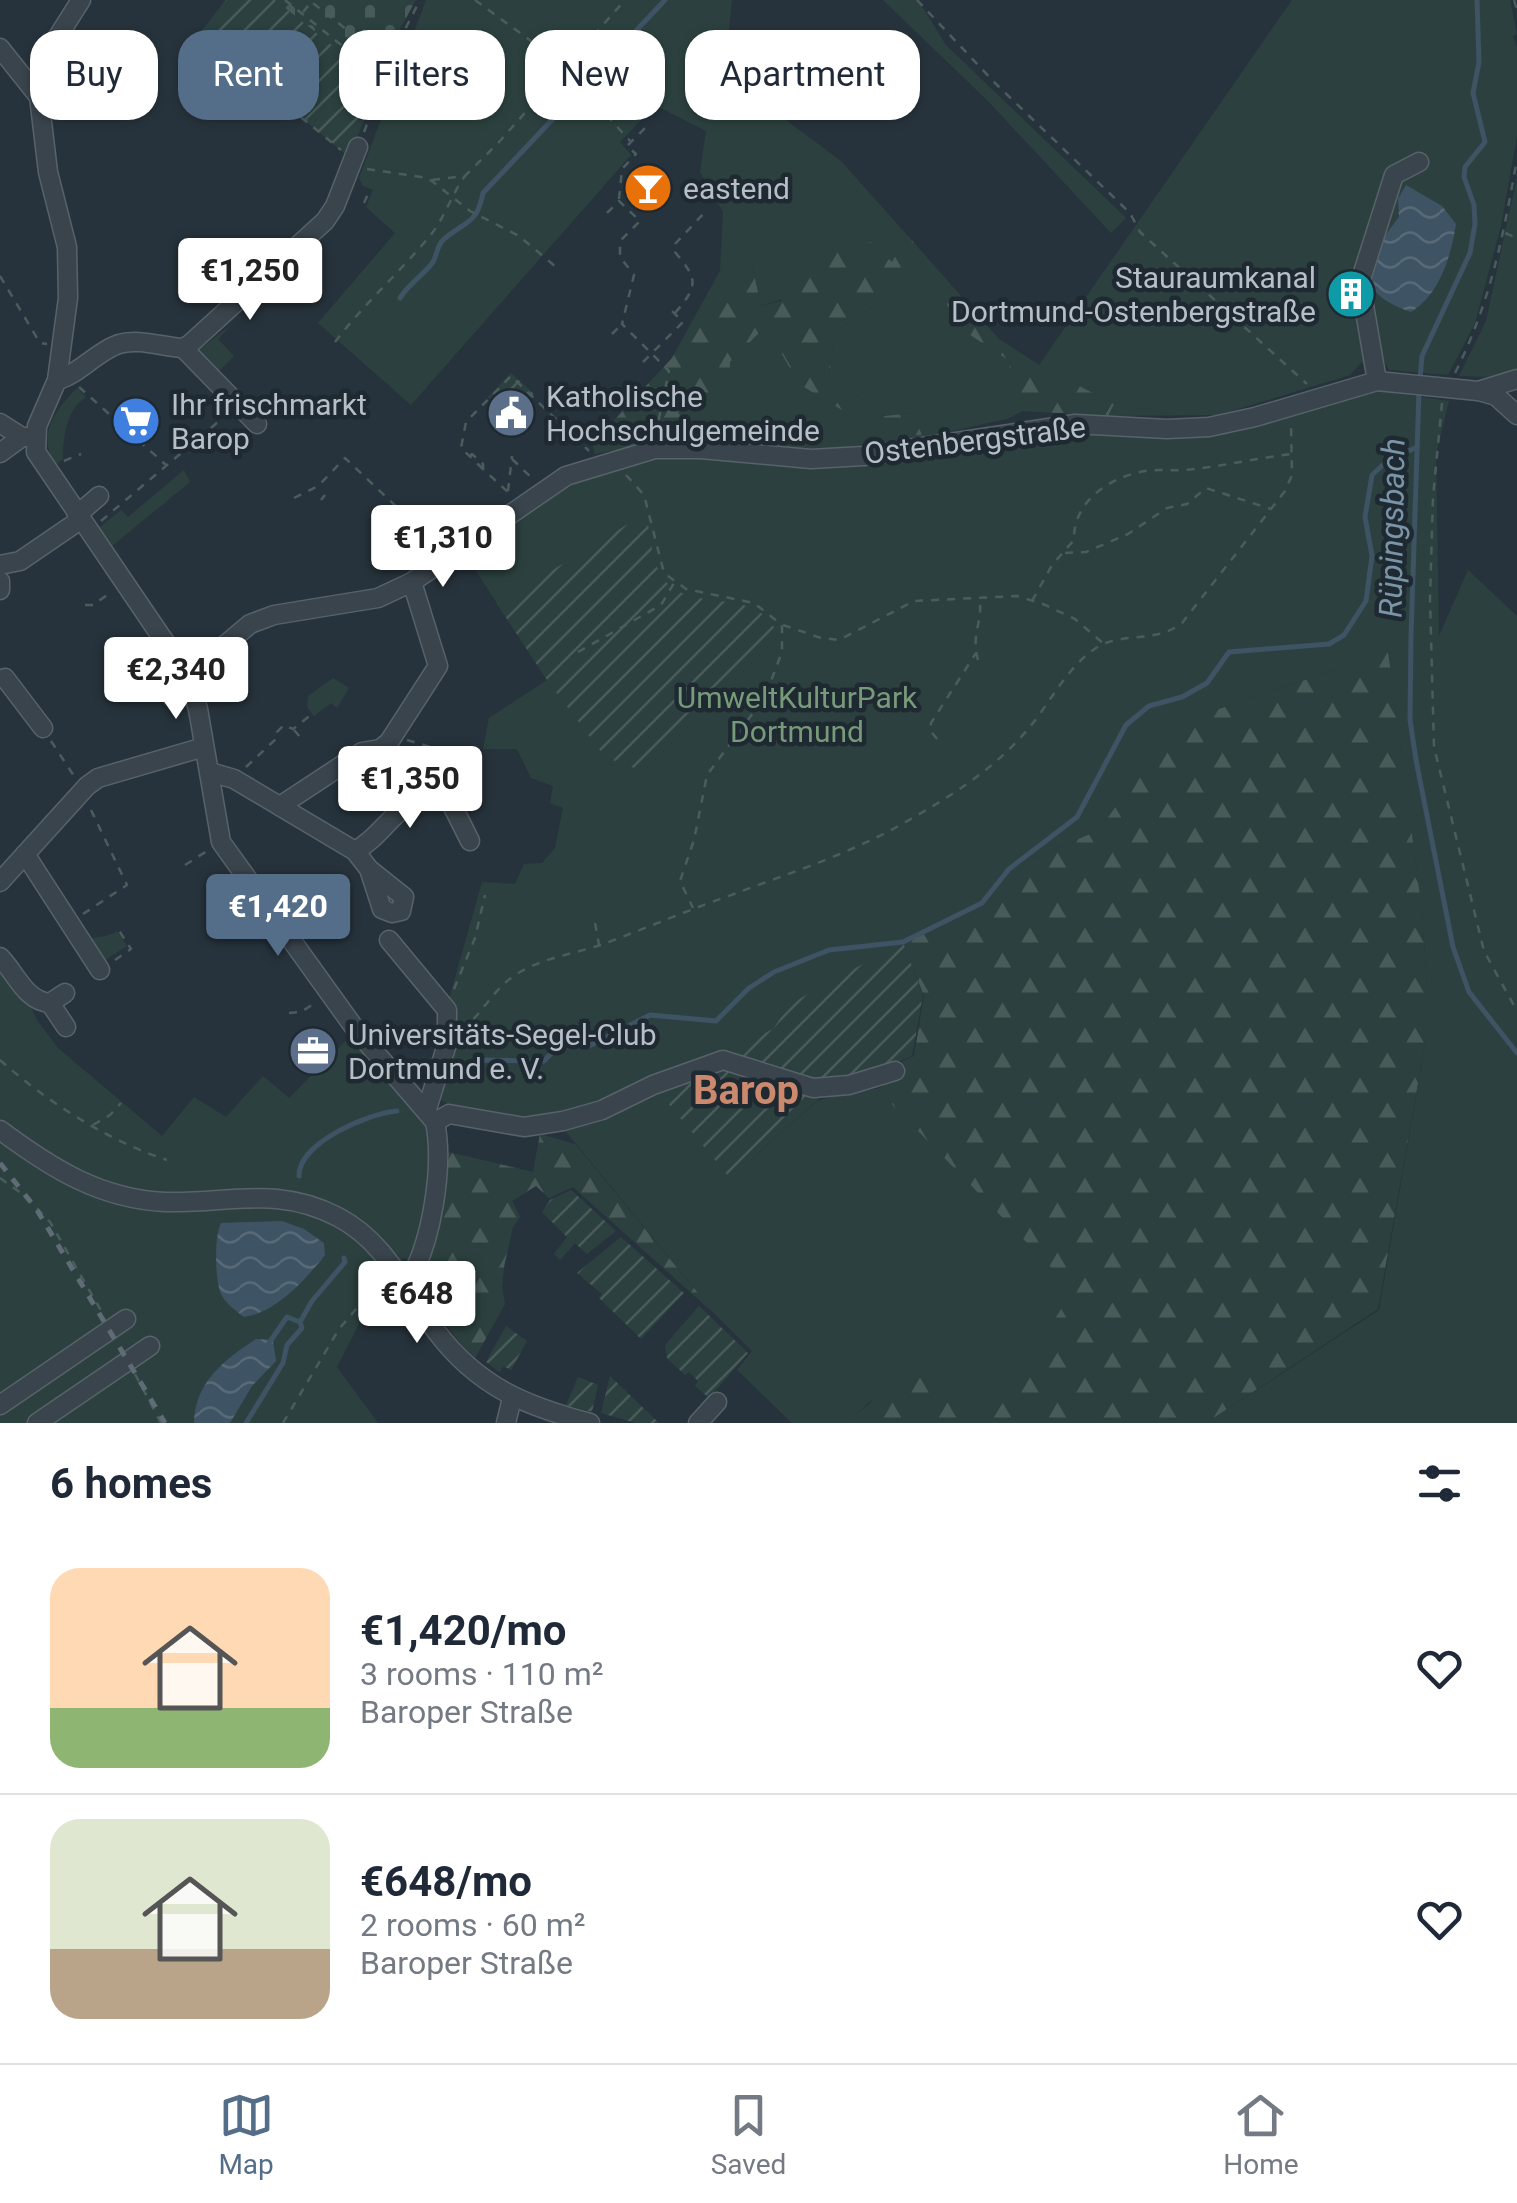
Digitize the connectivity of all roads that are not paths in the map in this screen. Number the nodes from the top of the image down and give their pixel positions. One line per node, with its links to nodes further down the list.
1 (81, 0): 2 (street)
2 (62, 30)
3 (0, 48): 4 (street)
4 (30, 86)
5 (42, 120): 9 (street)
6 (355, 158): 8 (street)
7 (1419, 162): 11 (street)
8 (182, 348): 9 (street); 15 (street)
9 (63, 378): 16 (street)
10 (1517, 379): 12 (street, Ostenbergstraße)
11 (1377, 381): 12 (street, Ostenbergstraße); 21 (street, Ostenbergstraße)
12 (1478, 391): 13 (street)
13 (1517, 414)
14 (0, 423): 16 (street)
15 (258, 424)
16 (29, 437): 17 (street); 20 (street)
17 (0, 454)
18 (99, 496): 20 (street)
19 (456, 520): 21 (street)
20 (82, 522): 22 (street); 27 (street)
21 (475, 538): 24 (street, Ostenbergstraße)
22 (0, 565)
23 (0, 581): 25 (street)
24 (412, 582): 27 (street, Ostenbergstraße); 31 (street)
25 (0, 590)
26 (2, 675): 28 (street)
27 (188, 676): 29 (street)
28 (43, 728)
29 (204, 747): 30 (street); 34 (street)
30 (210, 772): 31 (street); 42 (street)
31 (280, 806): 33 (street)
32 (470, 841): 33 (street)
33 (355, 851): 35 (street)
34 (25, 854): 36 (street); 39 (street)
35 (369, 869)
36 (0, 882)
37 (388, 940): 42 (street)
38 (0, 956): 40 (street)
39 (100, 970)
40 (66, 1028)
41 (895, 1071): 42 (street)
42 (431, 1115): 44 (street)
43 (0, 1130): 44 (street)
44 (406, 1285): 48 (street)
45 (118, 1324): 47 (street)
46 (150, 1346): 50 (street)
47 (46, 1373): 49 (street); 50 (street)
48 (512, 1398): 52 (street); 53 (street)
49 (0, 1405)
50 (59, 1408): 51 (street)
51 (37, 1423)
52 (506, 1423)
53 (590, 1423)

